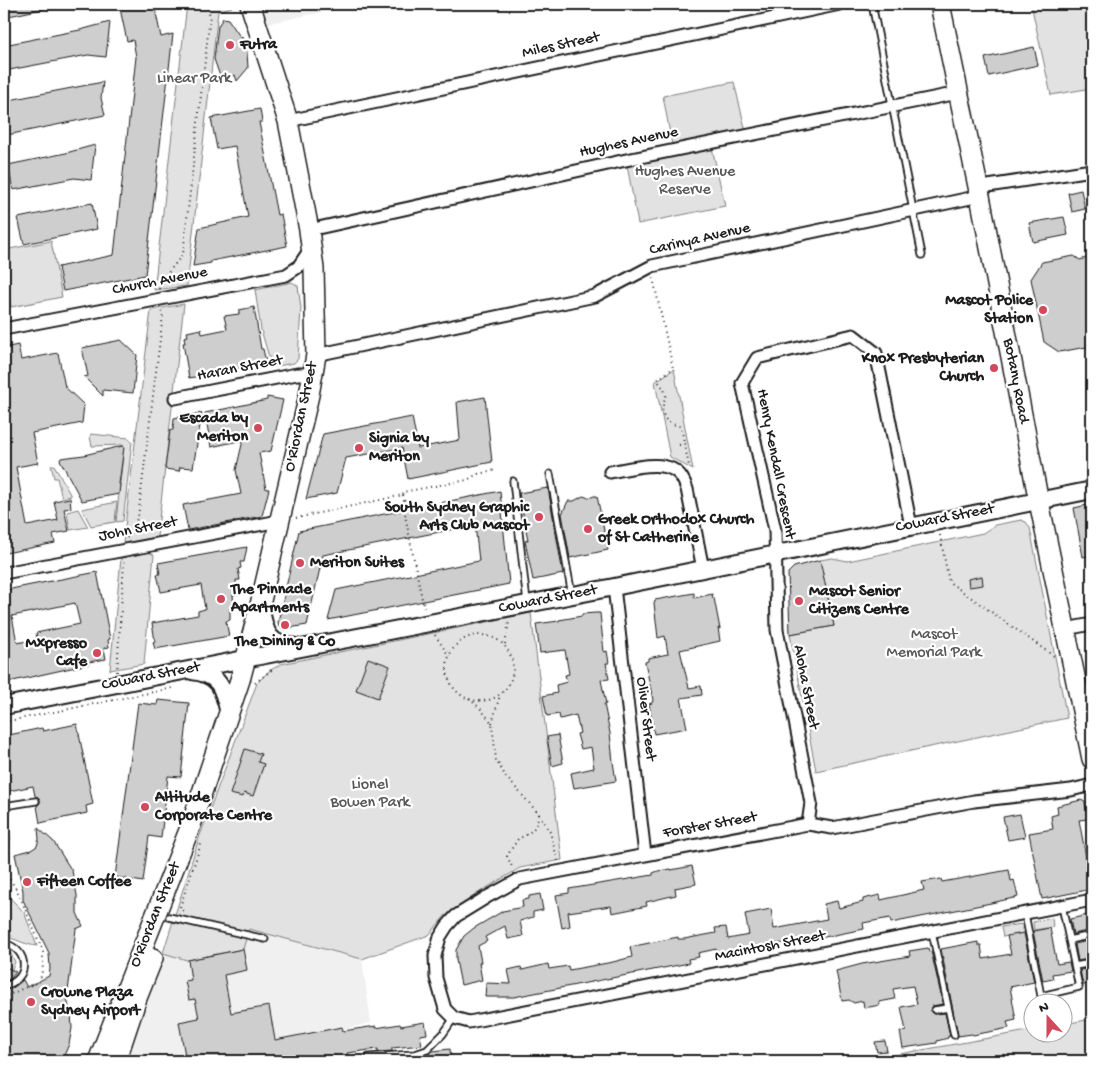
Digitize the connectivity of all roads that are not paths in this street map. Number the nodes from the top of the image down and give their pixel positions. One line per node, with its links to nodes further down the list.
1 (250, 4): 8 (main road, O'Riordan Street)
2 (840, 4): 8 (street, Miles Street)
3 (872, 4): 7 (lane)
4 (940, 4): 6 (main road, Botany Road)
5 (952, 4): 10 (main road, Botany Road)
6 (958, 93): 7 (street, Hughes Avenue); 10 (main road, Botany Road)
7 (891, 106): 11 (lane); 12 (street, Hughes Avenue)
8 (288, 121): 12 (main road, O'Riordan Street)
9 (1092, 170): 10 (street, Carinya Avenue)
10 (984, 191): 11 (street, Carinya Avenue); 22 (main road, Botany Road)
11 (914, 211): 13 (lane); 15 (street, Carinya Avenue)
12 (310, 239): 14 (street, Church Avenue); 15 (main road, O'Riordan Street)
13 (922, 255)
14 (4, 329)
15 (316, 355): 16 (main road, O'Riordan Street)
16 (313, 374): 17 (street, Haran Street); 23 (main road, O'Riordan Street)
17 (175, 398)
18 (610, 472): 26 (street)
19 (550, 474): 29 (lane)
20 (513, 481): 30 (lane)
21 (1092, 490): 22 (street, Coward Street)
22 (1044, 499): 24 (street, Coward Street); 32 (main road, Botany Road); 39 (main road, Botany Road)
23 (288, 520): 27 (street, John Street); 31 (main road, O'Riordan Street)
24 (911, 526): 25 (street, Coward Street); 25 (street, Henry Kendall Crescent)
25 (776, 554): 26 (street, Coward Street); 43 (street, Aloha Street)
26 (703, 569): 28 (street, Coward Street)
27 (4, 573)
28 (614, 587): 29 (street, Coward Street); 47 (street, Oliver Street)
29 (573, 595): 30 (street, Coward Street)
30 (527, 604): 33 (street, Coward Street)
31 (260, 605): 33 (street); 34 (main road, O'Riordan Street)
32 (1084, 626): 37 (main road, Botany Road)
33 (303, 648): 34 (street, Coward Street)
34 (247, 659): 35 (street, Coward Street); 38 (main road, O'Riordan Street)
35 (187, 670): 36 (street, Coward Street); 38 (street)
36 (4, 706)
37 (1092, 710)
38 (229, 713): 44 (main road, O'Riordan Street)
39 (1092, 759)
40 (1092, 785): 43 (street, Forster Street)
41 (36, 801): 42 (lane)
42 (4, 806)
43 (808, 824): 47 (street, Forster Street)
44 (191, 825): 50 (main road, O'Riordan Street); 66 (main road, O'Riordan Street)
45 (4, 830): 46 (lane)
46 (4, 848)
47 (645, 855): 62 (street, Forster Street)
48 (1092, 900): 49 (street, Macintosh Street)
49 (1062, 906): 51 (street, Macintosh Street); 55 (lane)
50 (177, 914): 54 (lane); 67 (main road, O'Riordan Street)
51 (1024, 914): 52 (street, Macintosh Street); 58 (lane)
52 (932, 932): 60 (lane); 62 (street, Macintosh Street)
53 (1092, 936): 55 (lane)
54 (264, 938)
55 (1069, 940): 58 (lane)
56 (4, 944): 59 (lane)
57 (1092, 963): 58 (lane)
58 (1075, 966)
59 (4, 986)
60 (948, 1008): 61 (lane); 63 (lane)
61 (935, 1010)
62 (454, 1018): 64 (lane)
63 (954, 1035)
64 (415, 1054): 65 (lane); 68 (lane)
65 (369, 1058)
66 (98, 1061)
67 (116, 1061)
68 (416, 1061)

